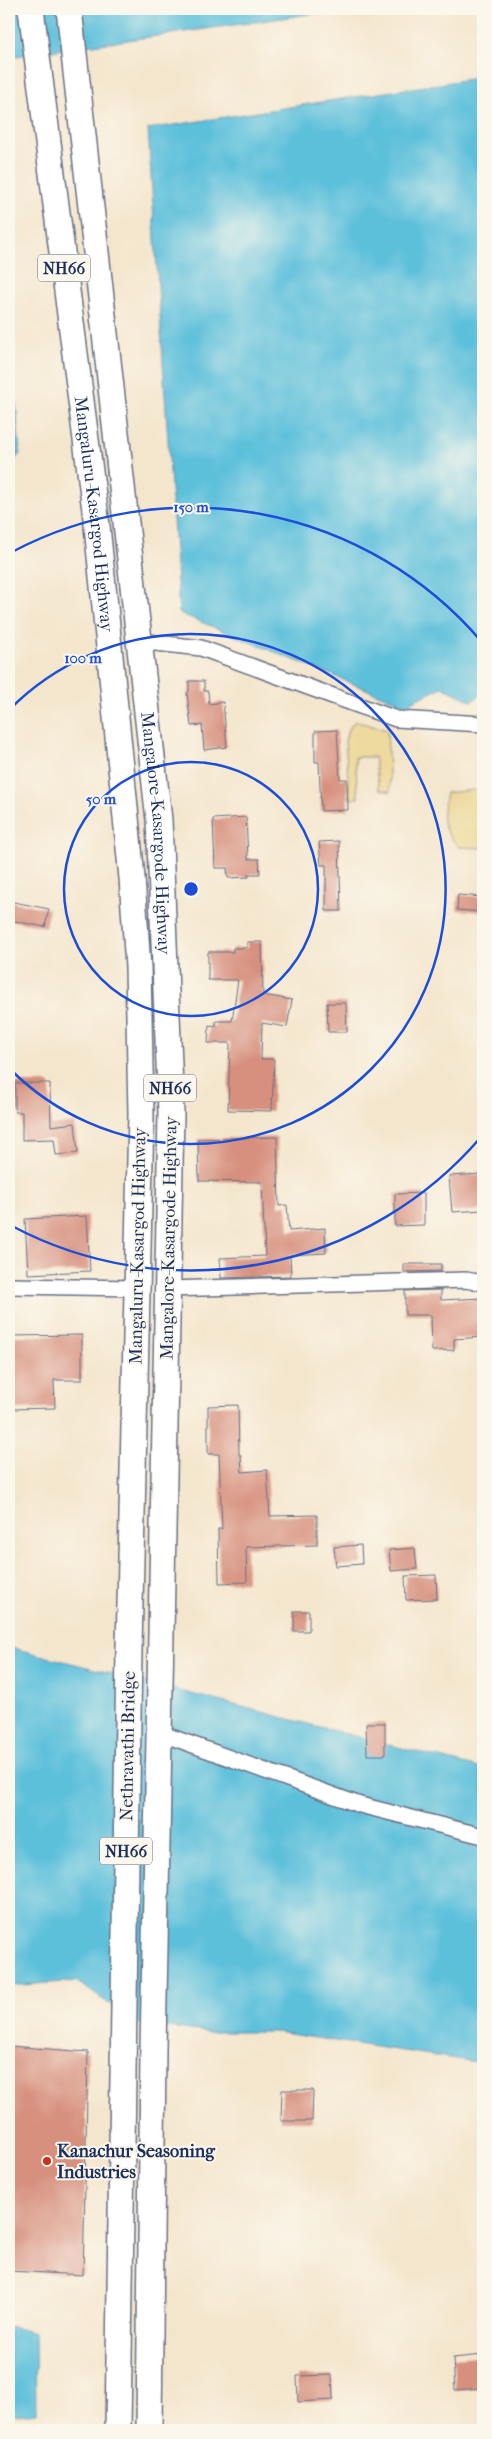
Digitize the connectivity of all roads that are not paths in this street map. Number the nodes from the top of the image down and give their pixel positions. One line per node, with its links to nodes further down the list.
1 (31, 9): 7 (highway, Mangaluru-Kasargod Highway / NH66)
2 (69, 9): 3 (highway, Mangalore-Kasargode Highway / NH66)
3 (138, 641): 4 (street); 8 (highway, Mangalore-Kasargode Highway / NH66)
4 (483, 724)
5 (483, 1283): 8 (street)
6 (9, 1286): 7 (street)
7 (137, 1288): 9 (highway, Mangaluru-Kasargod Highway / NH66)
8 (168, 1289): 10 (highway, Mangalore-Kasargode Highway / NH66)
9 (130, 1649): 13 (highway, Nethravathi Bridge / NH66)
10 (162, 1659): 11 (highway, Nethravathi Bridge / NH66)
11 (160, 1733): 12 (street); 14 (highway, Nethravathi Bridge / NH66)
12 (483, 1836)
13 (118, 2430)
14 (149, 2430)

